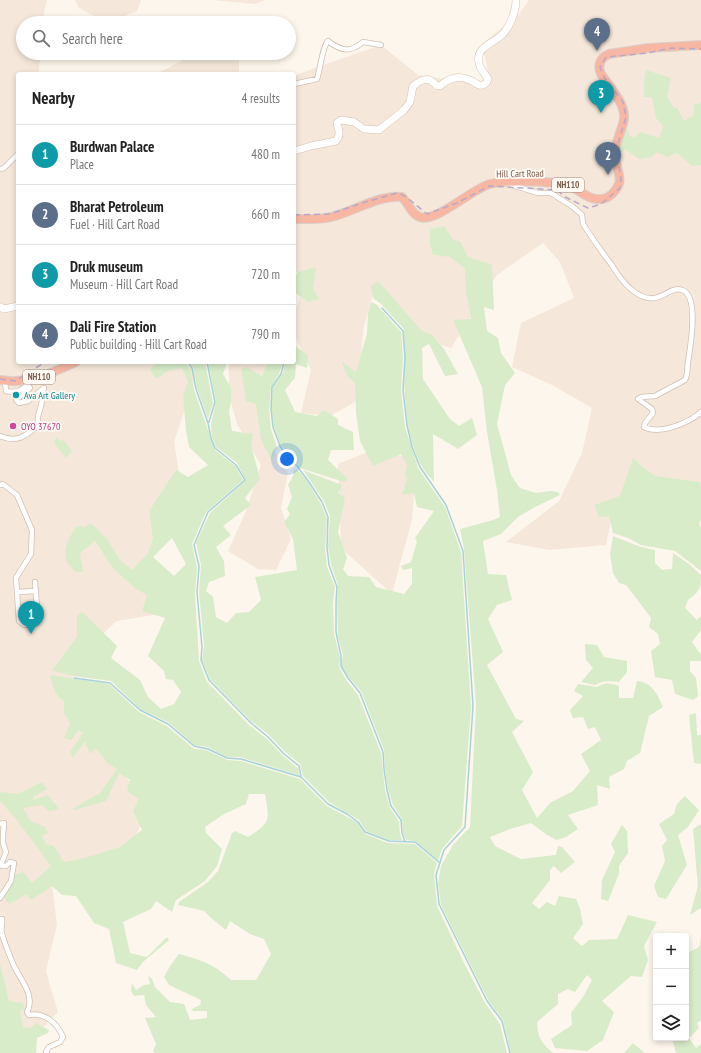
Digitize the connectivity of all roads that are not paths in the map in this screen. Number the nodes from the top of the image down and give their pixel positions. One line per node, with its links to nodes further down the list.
1 (516, 0): 5 (main road)
2 (381, 45): 4 (street)
3 (701, 45): 8 (highway, Hill Cart Road / NH110)
4 (296, 84)
5 (296, 150)
6 (16, 156): 7 (street)
7 (0, 169)
8 (500, 182): 9 (highway, Hill Cart Road / NH110); 14 (street)
9 (296, 219)
10 (0, 307): 11 (main road)
11 (16, 307)
12 (71, 364): 13 (highway, NH110)
13 (2, 380): 15 (street)
14 (701, 412)
15 (0, 436)
16 (0, 485): 19 (street)
17 (35, 582): 18 (street)
18 (36, 591): 19 (street); 19 (street)
19 (17, 592)
20 (0, 824): 21 (street)
21 (0, 898)
22 (0, 919): 23 (street)
23 (47, 1053)

